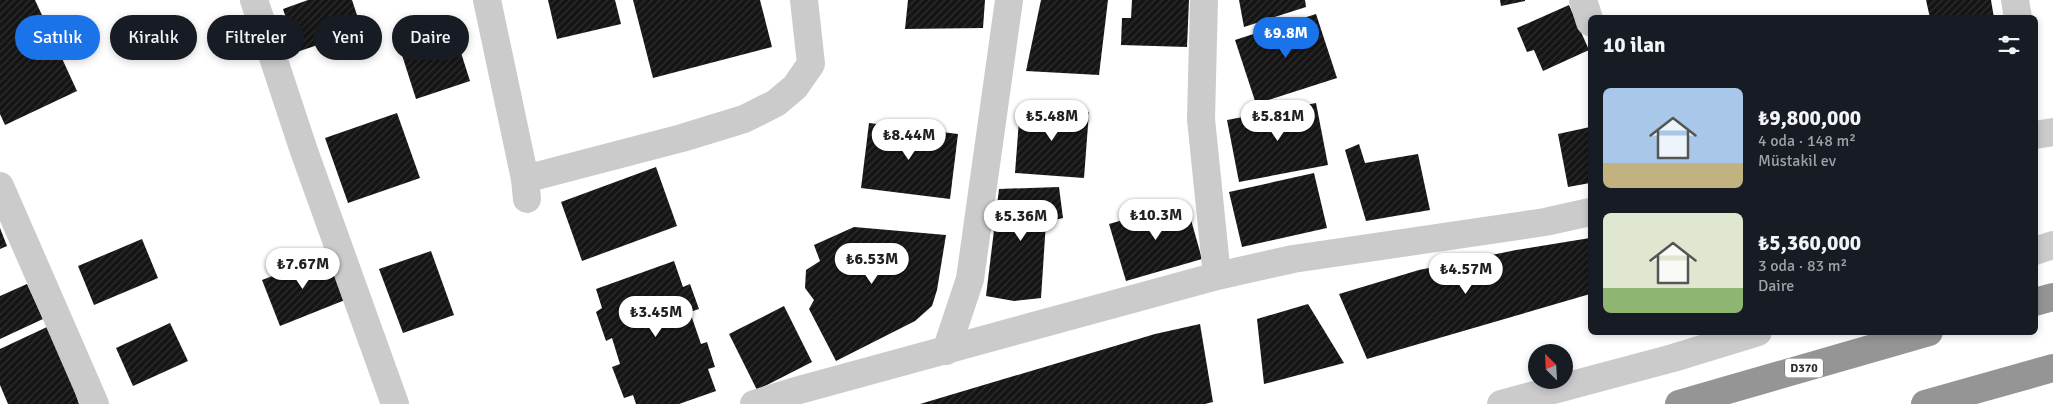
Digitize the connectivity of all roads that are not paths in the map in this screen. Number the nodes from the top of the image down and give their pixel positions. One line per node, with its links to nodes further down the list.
1 (254, 0): 22 (street)
2 (487, 0): 3 (street)
3 (804, 0)
4 (1009, 0): 19 (street)
5 (1204, 0): 14 (street)
6 (1582, 0): 9 (street)
7 (2015, 0): 8 (street)
8 (2018, 15)
9 (1588, 16)
10 (0, 186): 21 (street)
11 (1588, 212): 14 (street)
12 (2053, 245): 13 (street)
13 (2038, 249)
14 (1217, 276): 19 (street)
15 (2053, 297): 16 (highway)
16 (2038, 301)
17 (1748, 335): 24 (street)
18 (1919, 335): 25 (highway, D370)
19 (946, 351): 23 (street)
20 (2053, 368): 26 (highway)
21 (95, 404)
22 (395, 404)
23 (754, 404)
24 (1501, 404)
25 (1679, 404)
26 (1925, 404)

